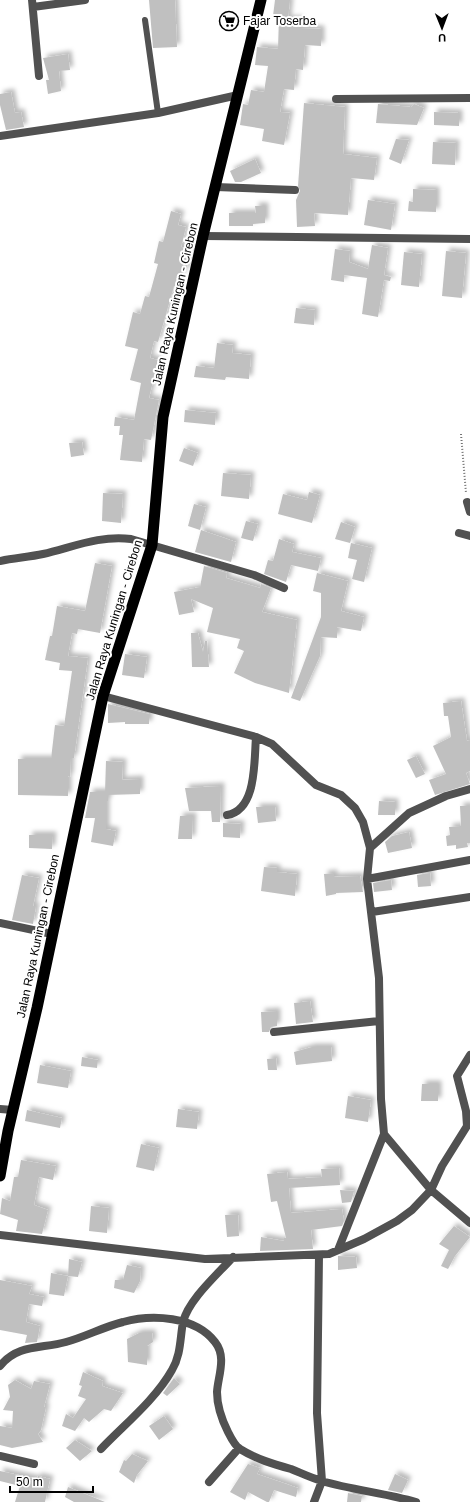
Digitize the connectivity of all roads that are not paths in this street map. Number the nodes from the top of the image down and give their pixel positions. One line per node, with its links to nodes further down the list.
1 (85, 0): 3 (street)
2 (261, 0): 6 (highway, Jalan Raya Kuningan - Cirebon)
3 (33, 3): 5 (street)
4 (145, 20): 9 (lane)
5 (39, 76)
6 (238, 95): 9 (street); 11 (highway, Jalan Raya Kuningan - Cirebon)
7 (470, 98): 8 (street)
8 (336, 99)
9 (158, 113): 10 (street)
10 (0, 136)
11 (216, 187): 12 (street); 13 (highway, Jalan Raya Kuningan - Cirebon)
12 (295, 190)
13 (203, 236): 14 (street); 19 (highway, Jalan Raya Kuningan - Cirebon)
14 (470, 239)
15 (467, 502): 16 (street)
16 (470, 512)
17 (458, 534): 18 (street)
18 (470, 536)
19 (152, 545): 20 (street); 21 (street); 22 (highway, Jalan Raya Kuningan - Cirebon)
20 (0, 561)
21 (284, 588)
22 (103, 696): 23 (street); 32 (highway, Jalan Raya Kuningan - Cirebon)
23 (256, 737): 25 (street); 26 (street)
24 (470, 788): 26 (street)
25 (227, 815)
26 (370, 848): 28 (street)
27 (470, 860): 28 (street)
28 (367, 878): 30 (street)
29 (470, 897): 30 (street)
30 (372, 912): 33 (street)
31 (0, 923): 32 (street)
32 (52, 934): 37 (highway, Jalan Raya Kuningan - Cirebon)
33 (379, 1022): 34 (street); 39 (street)
34 (274, 1032)
35 (470, 1055): 41 (street)
36 (0, 1109): 37 (street)
37 (13, 1110): 38 (highway, Jalan Raya Kuningan - Cirebon)
38 (5, 1133): 40 (highway, Jalan Raya Kuningan - Cirebon)
39 (384, 1134): 41 (street); 44 (street)
40 (0, 1176)
41 (432, 1190): 42 (street); 44 (street)
42 (470, 1223)
43 (0, 1235): 46 (street)
44 (338, 1250): 45 (street)
45 (319, 1255): 46 (street); 53 (street)
46 (233, 1257): 47 (street)
47 (183, 1321): 48 (street); 49 (street); 50 (street)
48 (0, 1366)
49 (239, 1448): 53 (street); 54 (street)
50 (101, 1449)
51 (0, 1456): 52 (street)
52 (34, 1464)
53 (322, 1481): 55 (street); 56 (street)
54 (209, 1482)
55 (314, 1502)
56 (416, 1502)

